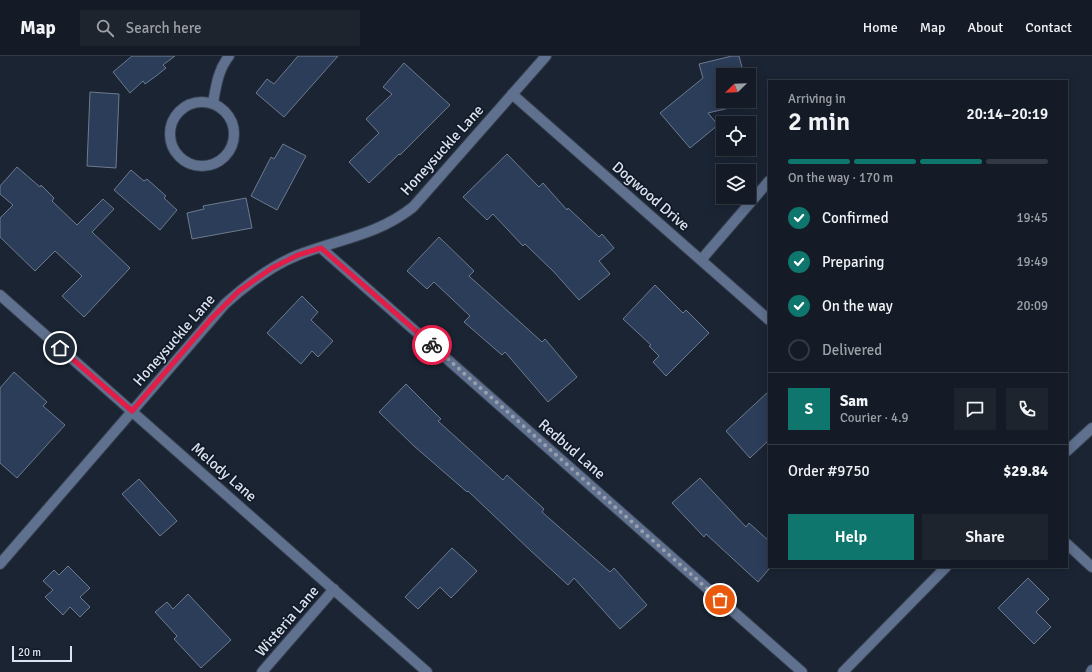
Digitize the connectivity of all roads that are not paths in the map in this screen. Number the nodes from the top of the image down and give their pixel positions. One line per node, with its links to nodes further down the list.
1 (229, 56): 4 (street)
2 (546, 56): 3 (street, Honeysuckle Lane)
3 (512, 94): 6 (street, Honeysuckle Lane); 7 (street, Dogwood Drive)
4 (213, 103): 4 (street)
5 (768, 182): 7 (street)
6 (321, 248): 10 (street, Honeysuckle Lane); 20 (street, Redbud Lane)
7 (701, 260): 9 (street, Dogwood Drive)
8 (0, 295): 10 (street, Melody Lane)
9 (768, 319)
10 (132, 411): 14 (street, Honeysuckle Lane); 17 (street, Melody Lane)
11 (1092, 428): 12 (street)
12 (1068, 450)
13 (1068, 545): 15 (street)
14 (0, 564)
15 (1092, 567)
16 (945, 568): 21 (street)
17 (334, 589): 18 (street, Wisteria Lane); 19 (street, Melody Lane)
18 (262, 672)
19 (426, 672)
20 (802, 672)
21 (843, 672)

